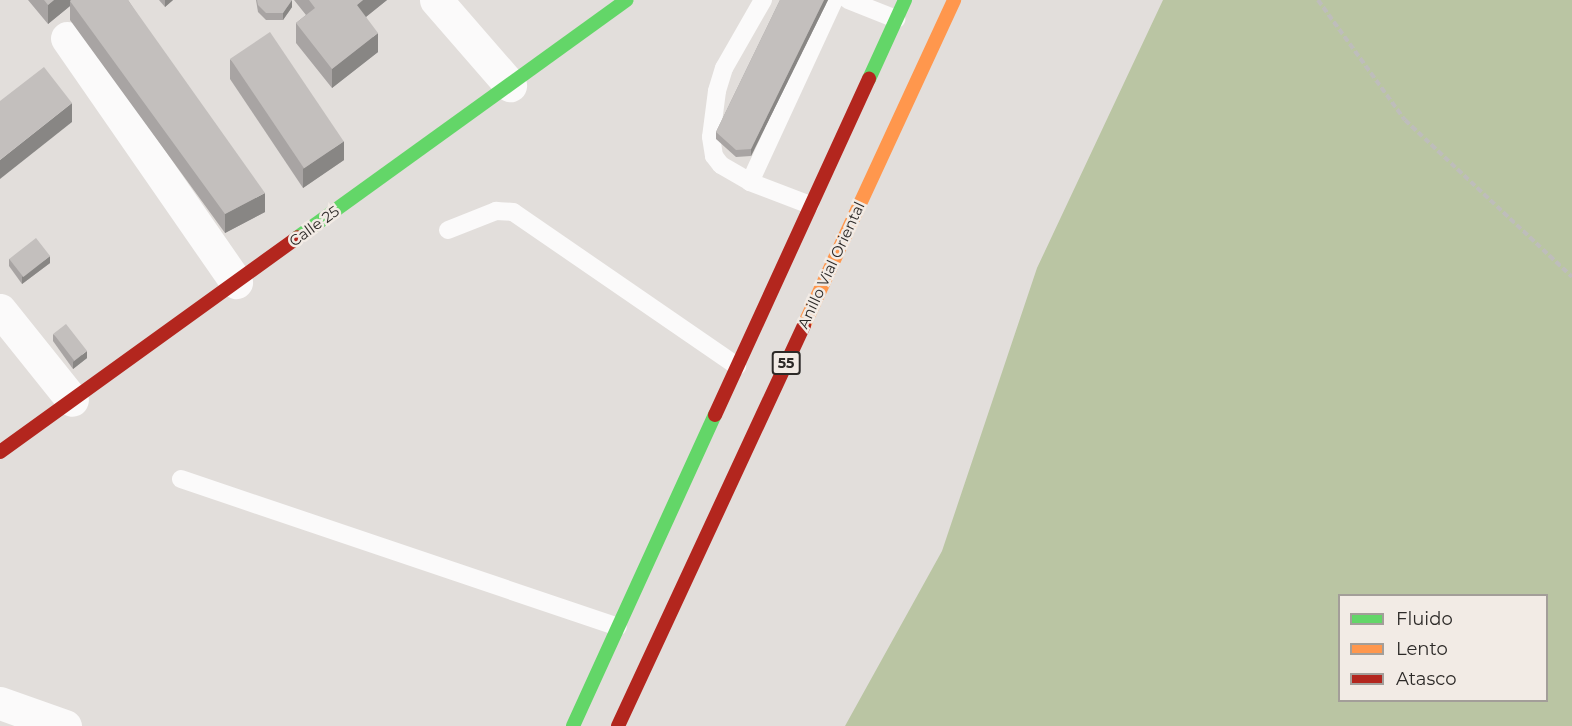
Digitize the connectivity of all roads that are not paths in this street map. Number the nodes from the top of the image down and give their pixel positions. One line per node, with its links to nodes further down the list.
1 (436, 0): 10 (street)
2 (627, 0): 10 (main road, Calle 25)
3 (763, 0): 11 (lane)
4 (834, 0): 11 (lane)
5 (848, 0): 8 (lane)
6 (905, 0): 8 (main road)
7 (954, 0): 24 (main road, Anillo Vial Oriental / 55)
8 (896, 19): 12 (main road)
9 (67, 38): 14 (street)
10 (510, 85): 14 (main road, Calle 25)
11 (750, 182): 12 (lane)
12 (810, 205): 16 (main road)
13 (448, 230): 16 (lane)
14 (236, 282): 17 (main road, Calle 25)
15 (0, 310): 17 (street)
16 (737, 366): 20 (main road)
17 (72, 400): 18 (main road, Calle 25)
18 (0, 452)
19 (181, 479): 20 (lane)
20 (618, 627): 23 (main road)
21 (0, 703): 22 (street)
22 (65, 726)
23 (573, 726)
24 (618, 726)

